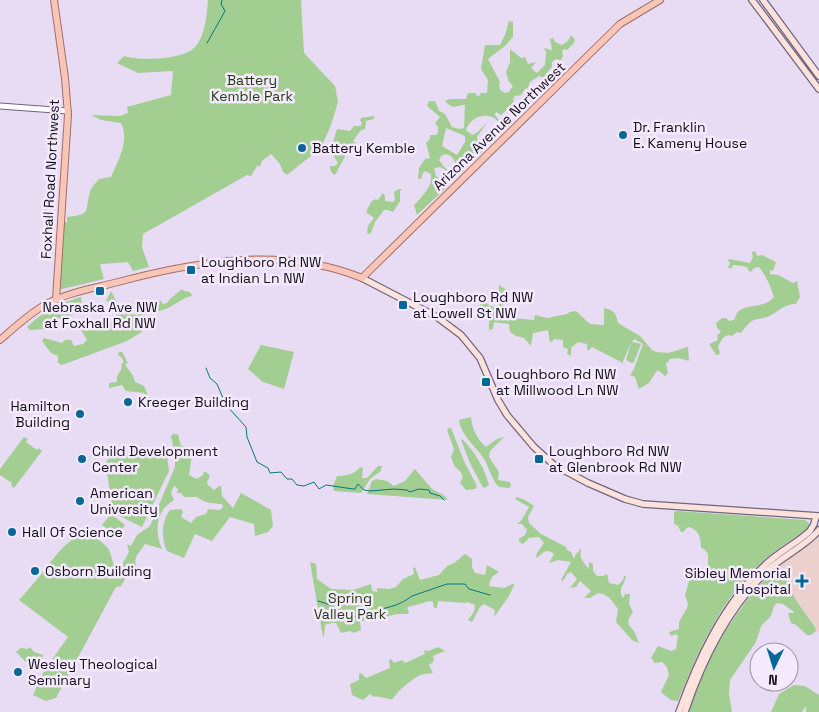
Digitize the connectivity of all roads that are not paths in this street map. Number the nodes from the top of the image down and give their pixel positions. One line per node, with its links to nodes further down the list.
1 (54, 0): 8 (main road, Foxhall Road Northwest)
2 (660, 0): 9 (main road, Arizona Avenue Northwest)
3 (752, 0): 6 (main road)
4 (763, 0): 5 (main road)
5 (819, 76)
6 (819, 89)
7 (0, 106): 8 (street)
8 (68, 111): 10 (main road, Foxhall Road Northwest)
9 (362, 278): 10 (main road); 12 (main road)
10 (56, 299): 11 (main road)
11 (0, 340)
12 (817, 516): 14 (main road)
13 (819, 530): 15 (main road)
14 (679, 712)
15 (685, 712)

